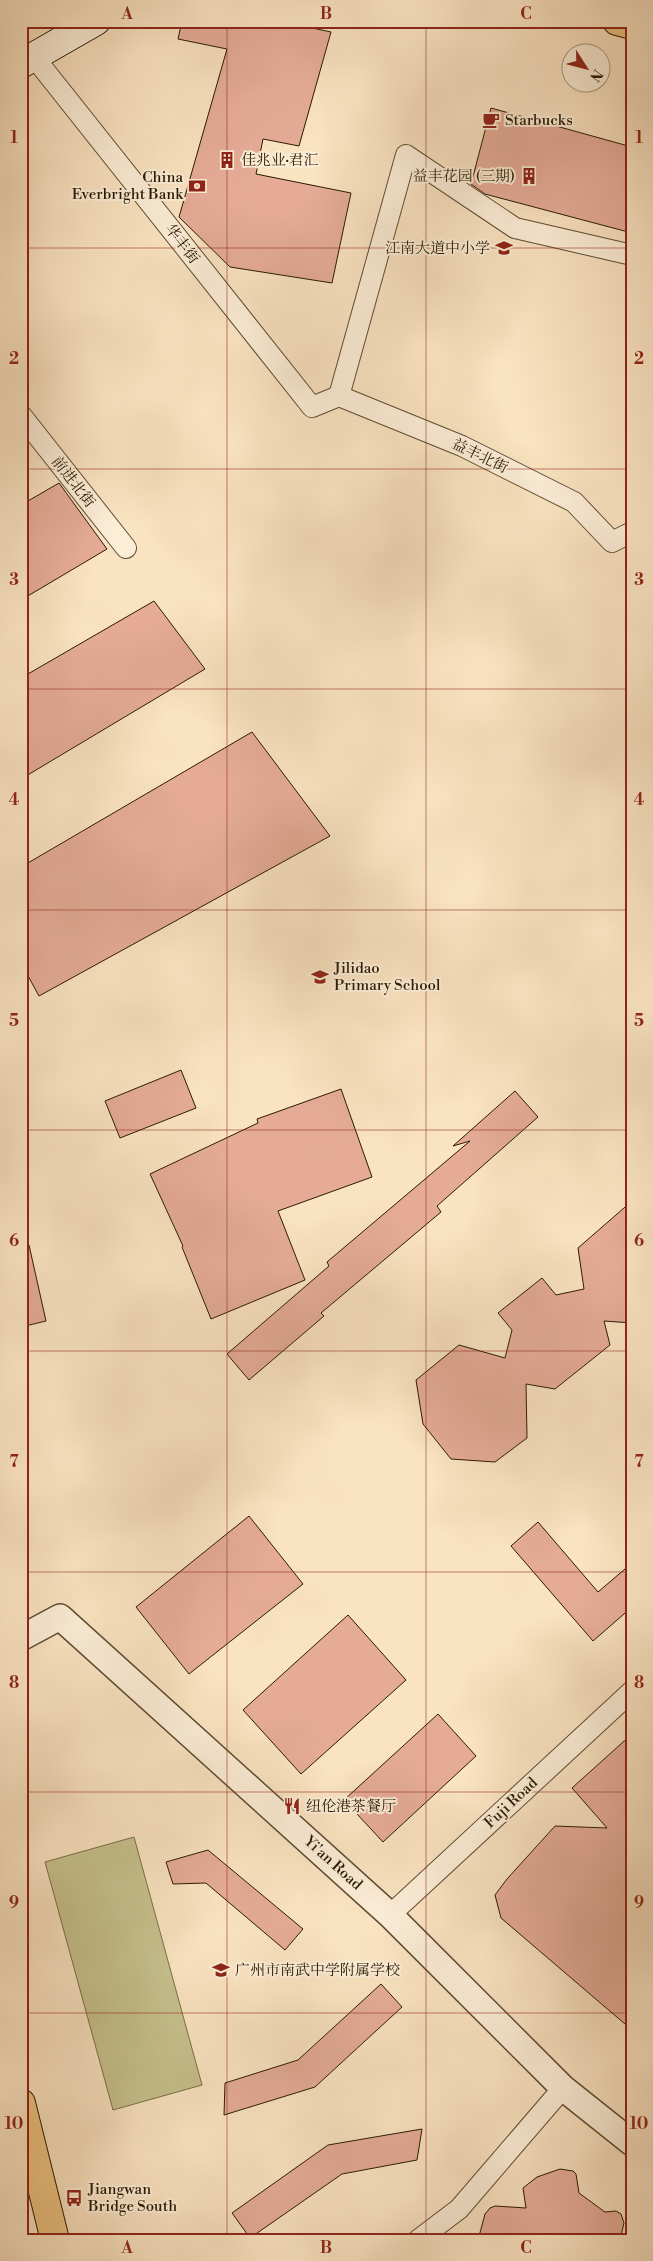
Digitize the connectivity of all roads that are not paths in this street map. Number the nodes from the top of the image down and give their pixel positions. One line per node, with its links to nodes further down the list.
1 (96, 21): 4 (main road)
2 (617, 21): 3 (main road)
3 (632, 25)
4 (28, 60): 6 (street, 华丰街)
5 (632, 255): 6 (street)
6 (339, 396): 8 (street, 益丰北街)
7 (21, 416): 9 (street, 前进北街)
8 (632, 532)
9 (126, 548)
10 (21, 1638): 12 (street, Yi'an Road)
11 (632, 1691): 12 (street, Fuji Road)
12 (390, 1914): 13 (street, Yi'an Road)
13 (563, 2088): 15 (street, Yi'an Road); 17 (street)
14 (21, 2103): 16 (main road)
15 (632, 2143)
16 (55, 2240)
17 (418, 2240)

